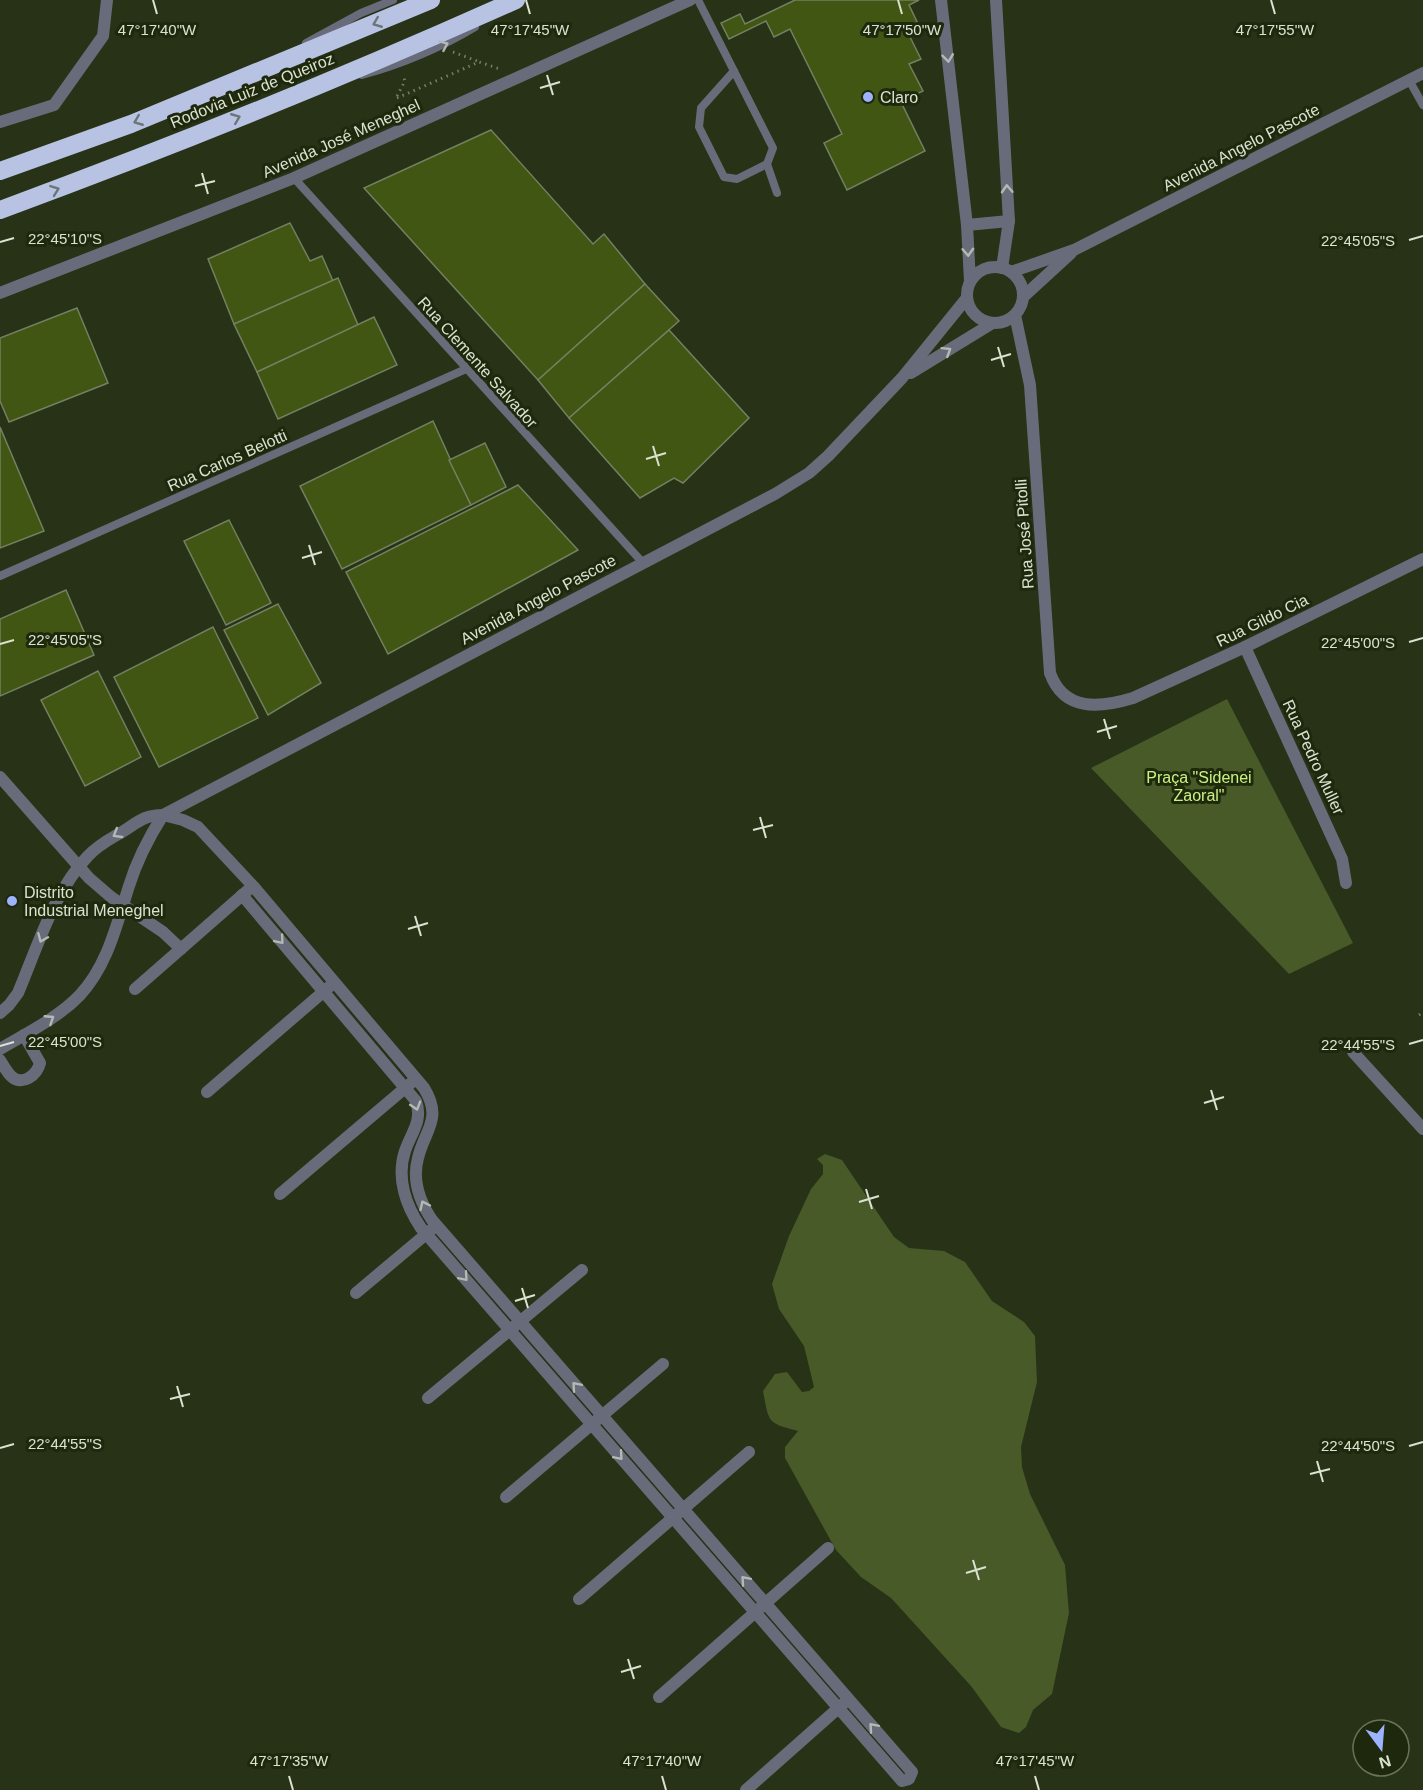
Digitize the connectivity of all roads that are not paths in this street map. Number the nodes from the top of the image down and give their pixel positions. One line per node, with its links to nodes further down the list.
1 (107, 0): 14 (street)
2 (393, 0): 11 (lane)
3 (431, 0): 11 (highway, Rodovia Luiz de Queiroz, one-way to 11)
4 (517, 0): 19 (highway, Rodovia Luiz de Queiroz, one-way to 4)
5 (690, 0): 17 (street, Avenida José Meneghel)
6 (698, 0): 9 (lane)
7 (941, 0): 21 (street, one-way to 21)
8 (996, 0): 20 (street, one-way to 8)
9 (734, 71): 15 (lane); 15 (lane)
10 (1423, 73): 12 (street, Avenida Angelo Pascote)
11 (241, 79): 16 (highway, Rodovia Luiz de Queiroz, one-way to 16)
12 (1409, 80): 13 (lane); 22 (street, Avenida Angelo Pascote)
13 (1423, 105)
14 (0, 122)
15 (767, 164): 18 (lane)
16 (0, 171)
17 (294, 178): 25 (street, Avenida José Meneghel); 30 (lane, Rua Clemente Salvador)
18 (777, 193)
19 (0, 210)
20 (1009, 221): 21 (street); 23 (street)
21 (967, 225): 24 (street, one-way to 24)
22 (1074, 250): 23 (street, Avenida Angelo Pascote); 26 (street, Avenida Angelo Pascote)
23 (1007, 270): 24 (street); 26 (street)
24 (970, 281): 27 (street)
25 (0, 292)
26 (1023, 297): 28 (street)
27 (966, 299): 29 (street); 31 (street, Avenida Angelo Pascote)
28 (1015, 315): 29 (street); 36 (street, Rua José Pitolli)
29 (991, 324): 31 (street, Avenida Angelo Pascote, one-way to 29)
30 (466, 369): 33 (lane, Rua Clemente Salvador); 34 (lane, Rua Carlos Belotti)
31 (902, 378): 33 (street, Avenida Angelo Pascote)
32 (1423, 559): 35 (street, Rua Gildo Cia)
33 (643, 563): 38 (street, Avenida Angelo Pascote)
34 (0, 576)
35 (1245, 647): 36 (street, Rua Gildo Cia); 40 (street, Rua Pedro Muller)
36 (1113, 704)
37 (0, 777): 39 (street)
38 (163, 815): 39 (street, Avenida Angelo Pascote, one-way to 39); 41 (street); 43 (street)
39 (78, 867): 43 (street); 48 (street, Avenida Angelo Pascote, one-way to 48)
40 (1346, 883)
41 (253, 886): 42 (street); 45 (street)
42 (242, 895): 44 (street); 47 (street, one-way to 47)
43 (123, 905): 44 (street); 49 (street, one-way to 43)
44 (181, 949): 46 (street)
45 (335, 982): 47 (street); 53 (street)
46 (135, 989)
47 (324, 992): 54 (street); 55 (street)
48 (0, 1014)
49 (24, 1035): 50 (street); 52 (street)
50 (0, 1049)
51 (1353, 1052): 56 (street)
52 (0, 1060)
53 (416, 1078): 54 (street); 58 (street, one-way to 53)
54 (406, 1087): 57 (street); 59 (street, one-way to 59)
55 (207, 1092)
56 (1423, 1129)
57 (280, 1194)
58 (436, 1225): 59 (street); 62 (street)
59 (426, 1234): 61 (street); 63 (street, one-way to 63)
60 (582, 1270): 62 (street)
61 (356, 1293)
62 (520, 1321): 63 (street); 66 (street, one-way to 62)
63 (510, 1330): 65 (street); 67 (street)
64 (663, 1364): 66 (street)
65 (428, 1398)
66 (602, 1416): 67 (street); 70 (street)
67 (592, 1425): 69 (street); 71 (street, one-way to 71)
68 (749, 1452): 70 (street)
69 (506, 1497)
70 (683, 1508): 71 (street); 74 (street, one-way to 70)
71 (673, 1518): 73 (street); 75 (street)
72 (828, 1548): 74 (street)
73 (579, 1599)
74 (765, 1603): 75 (street); 77 (street)
75 (755, 1612): 76 (street); 78 (street)
76 (659, 1697)
77 (849, 1699): 78 (street); 78 (street, one-way to 77)
78 (839, 1708): 79 (street)
79 (746, 1790)

